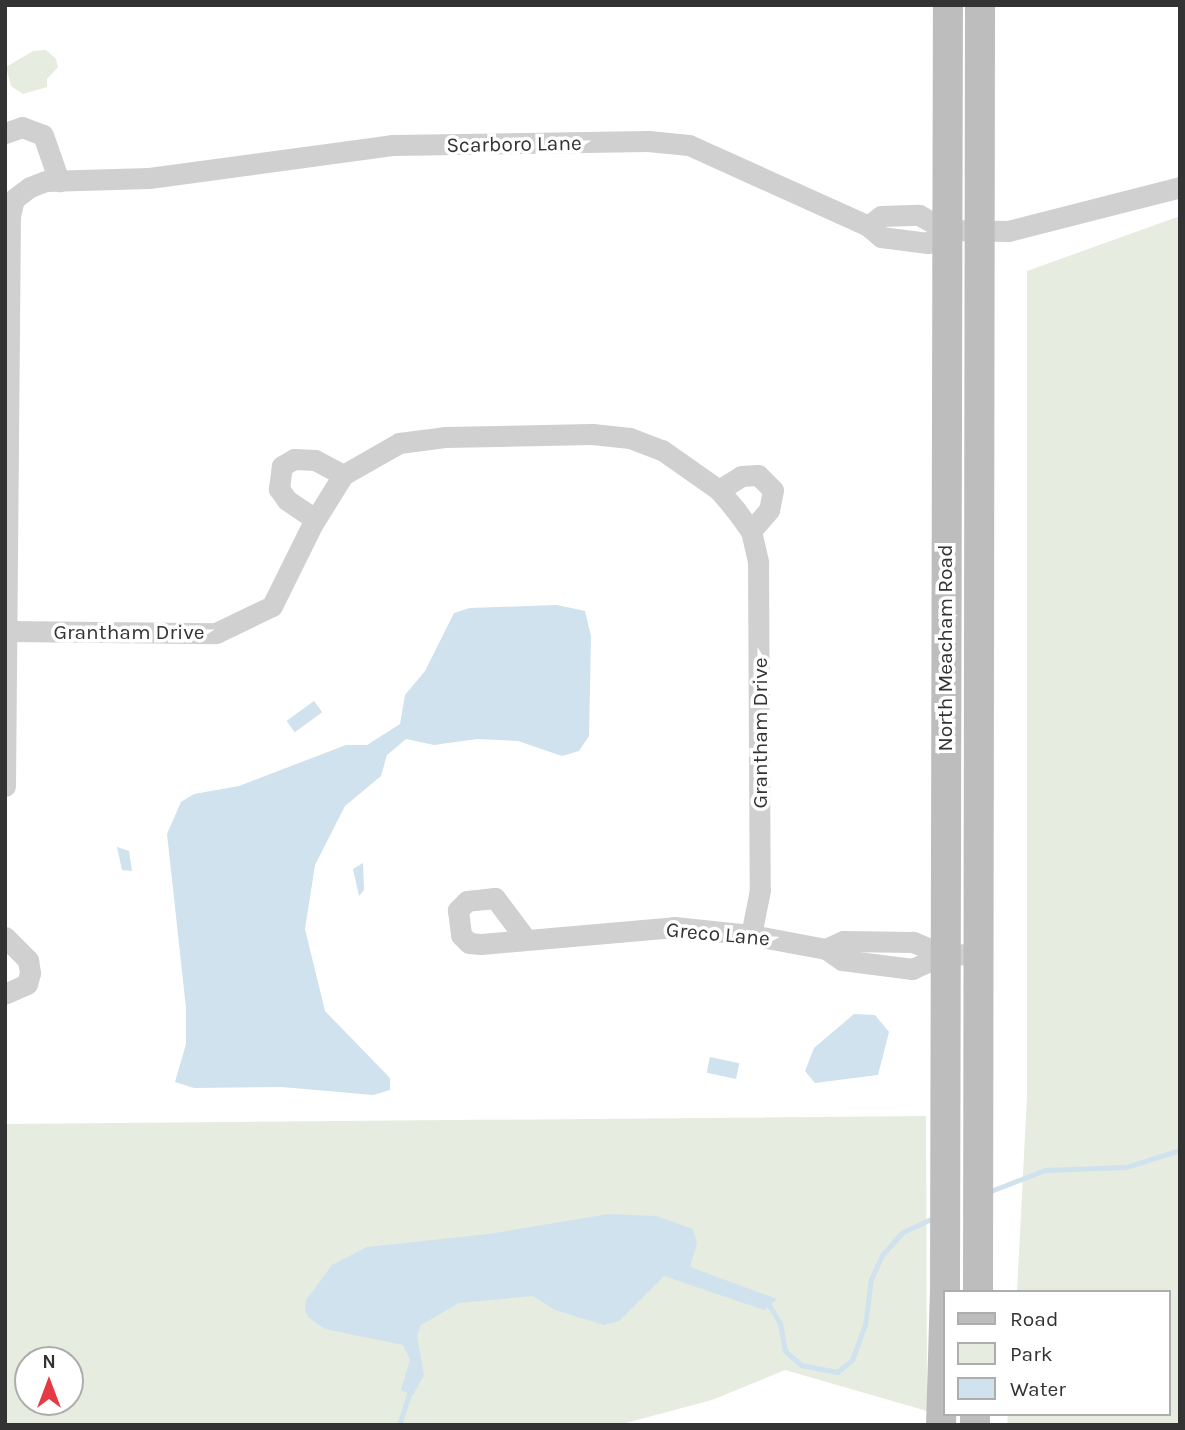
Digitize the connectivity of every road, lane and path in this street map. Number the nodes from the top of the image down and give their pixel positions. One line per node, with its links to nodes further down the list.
1 (948, 5): 7 (main road, North Meacham Road)
2 (980, 5): 8 (main road, North Meacham Road)
3 (5, 133): 4 (street)
4 (59, 181): 6 (street, Scarboro Lane); 7 (street, Scarboro Lane)
5 (1180, 187): 8 (street)
6 (10, 190): 13 (street)
7 (946, 230): 8 (street); 20 (main road, North Meacham Road)
8 (979, 230): 19 (main road, North Meacham Road)
9 (343, 475): 10 (street, Grantham Drive); 11 (street, Grantham Drive); 11 (street)
10 (719, 490): 12 (street, Grantham Drive); 12 (street)
11 (316, 519): 13 (street, Grantham Drive)
12 (751, 531): 15 (street, Grantham Drive)
13 (9, 631): 14 (street)
14 (5, 786)
15 (751, 935): 17 (street, Greco Lane); 18 (street, Greco Lane)
16 (5, 937): 21 (street)
17 (525, 938)
18 (826, 949): 20 (street, Greco Lane); 20 (street, Greco Lane)
19 (979, 954): 20 (street); 23 (main road, North Meacham Road)
20 (944, 955): 22 (main road, North Meacham Road)
21 (5, 994)
22 (945, 1290)
23 (978, 1290)
24 (944, 1319): 25 (main road, North Meacham Road)
25 (940, 1425)

